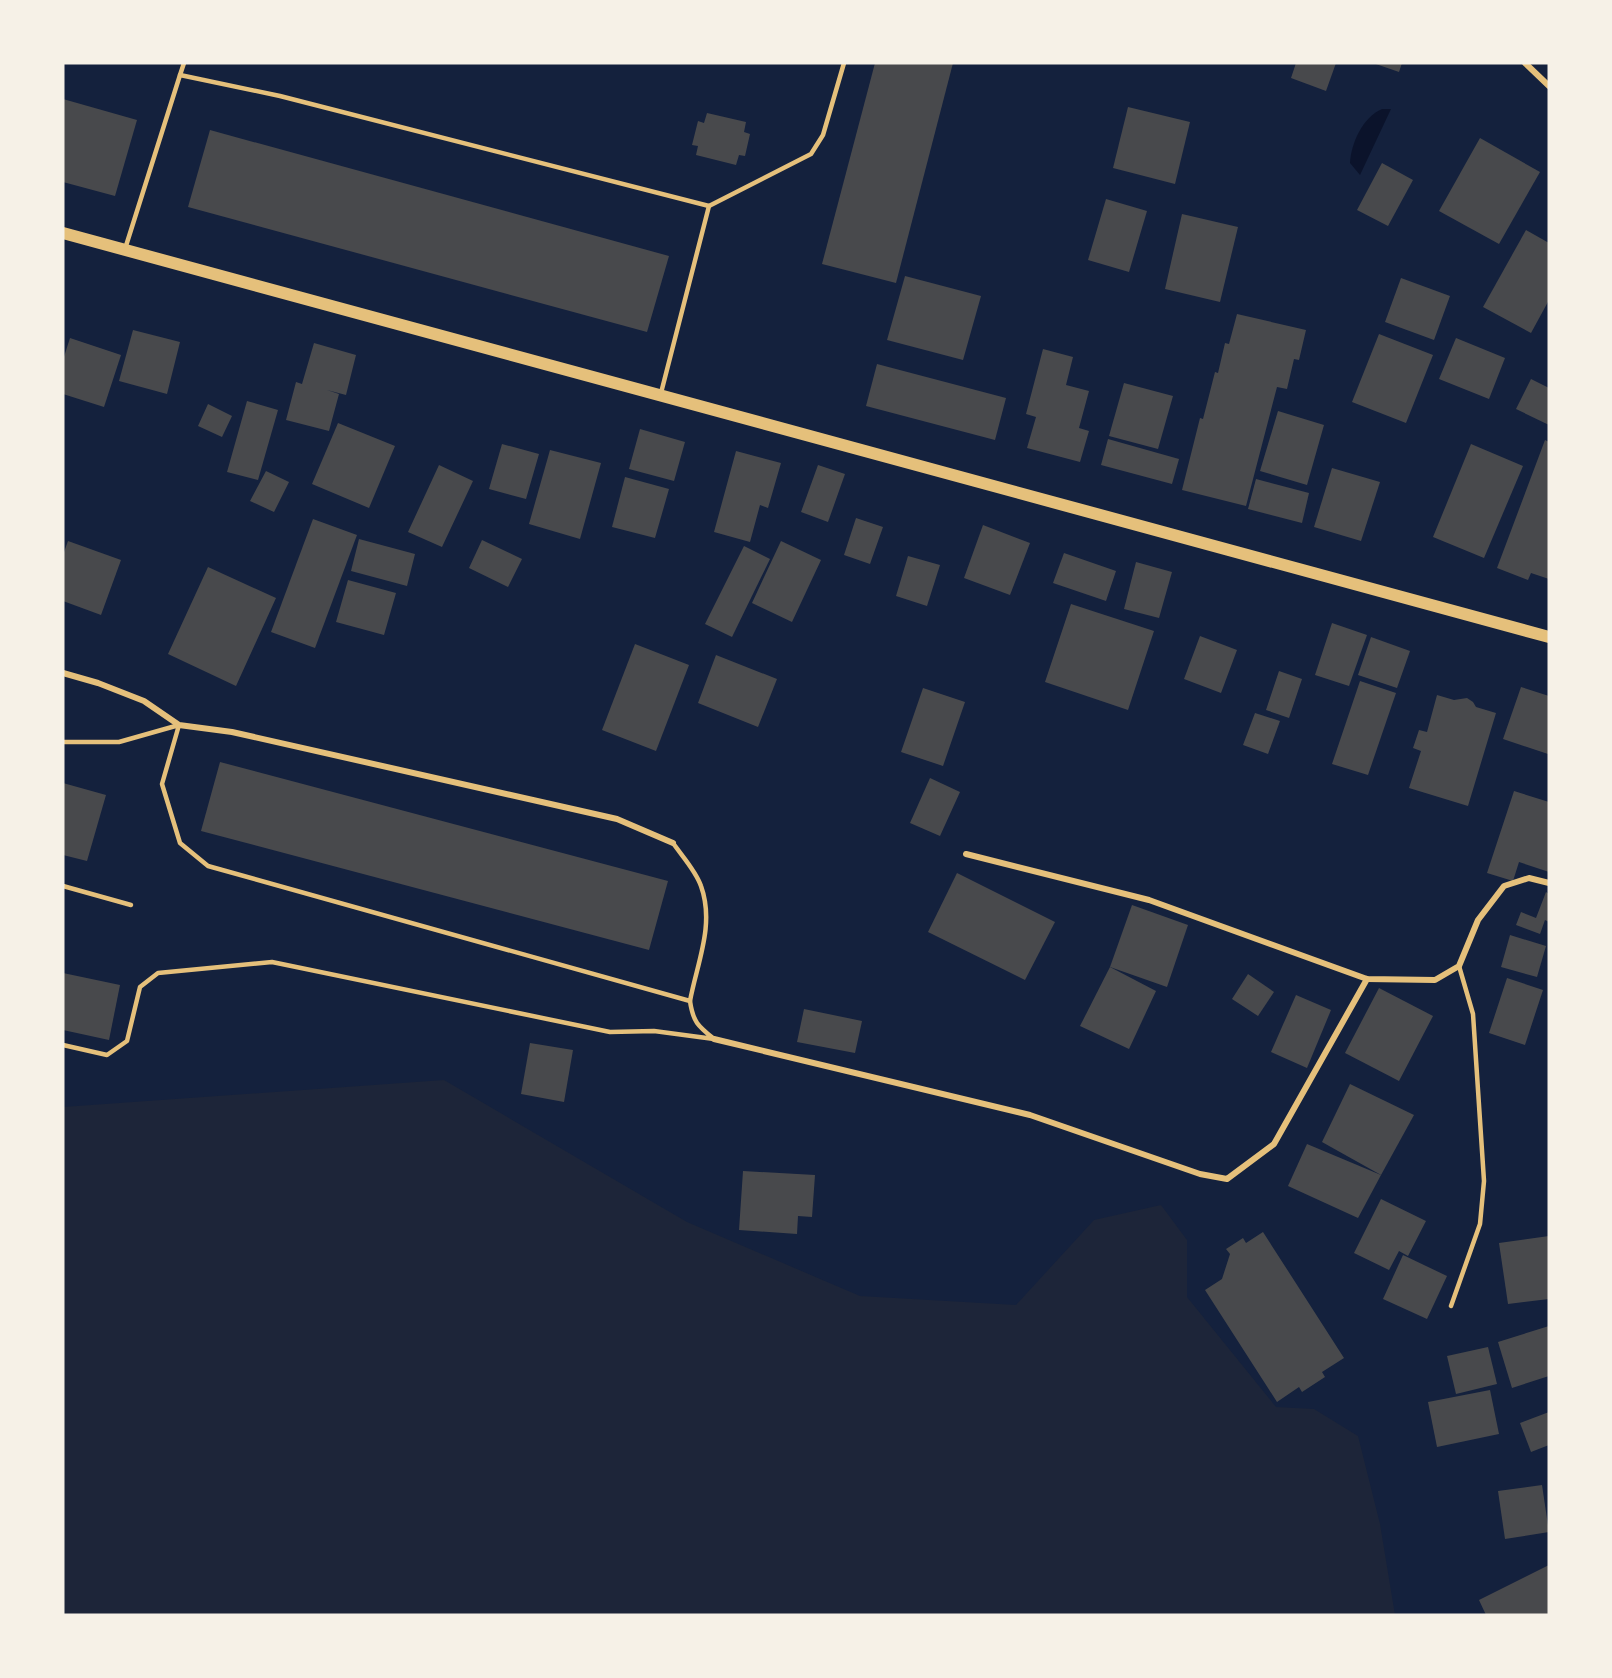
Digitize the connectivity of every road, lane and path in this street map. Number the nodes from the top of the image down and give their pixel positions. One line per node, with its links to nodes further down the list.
1 (184, 63): 4 (lane)
2 (844, 63): 6 (lane)
3 (1525, 63): 5 (street)
4 (180, 75): 6 (lane); 8 (lane)
5 (1549, 86)
6 (709, 206): 9 (lane)
7 (63, 233): 8 (main road)
8 (125, 250): 9 (main road)
9 (660, 396): 10 (main road)
10 (1549, 637)
11 (63, 673): 12 (street)
12 (179, 725): 13 (lane); 14 (street); 21 (lane)
13 (63, 742)
14 (673, 843): 21 (lane)
15 (966, 854): 20 (street)
16 (1549, 883): 19 (street)
17 (63, 886): 18 (lane)
18 (131, 905)
19 (1459, 966): 20 (street); 24 (lane)
20 (1367, 979): 22 (street)
21 (690, 1001): 22 (lane)
22 (714, 1039): 23 (lane)
23 (63, 1045)
24 (1451, 1306)

